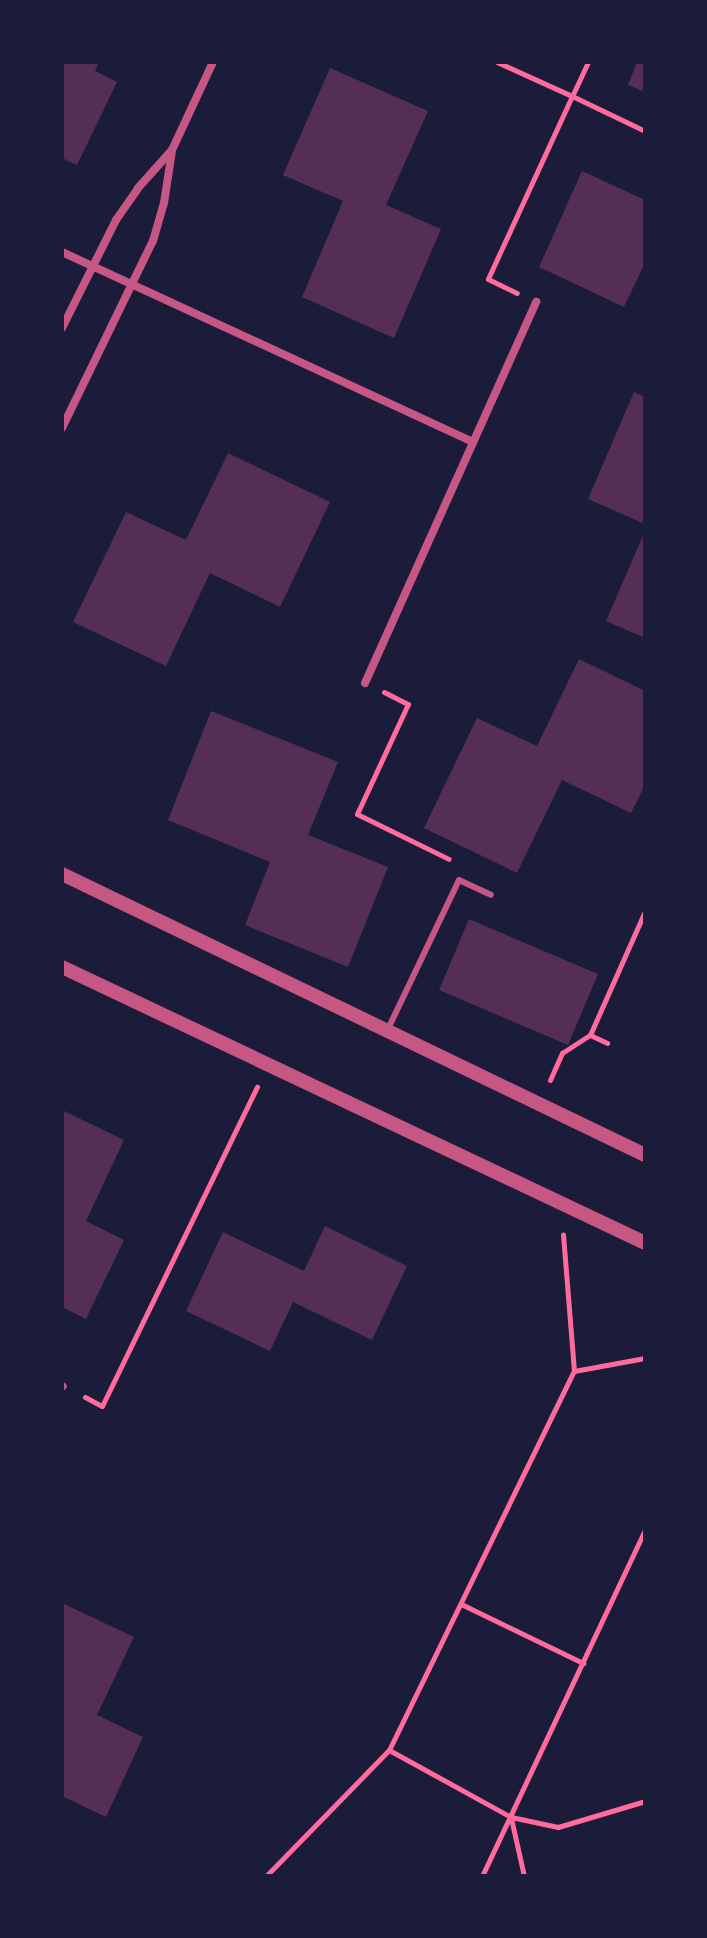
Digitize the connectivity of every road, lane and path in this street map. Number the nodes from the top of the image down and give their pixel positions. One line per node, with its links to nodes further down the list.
1 (213, 62): 6 (street)
2 (497, 62): 4 (path)
3 (588, 62): 4 (path)
4 (572, 96): 5 (path); 10 (path)
5 (645, 131)
6 (172, 150): 8 (street); 9 (street)
7 (62, 252): 8 (street)
8 (92, 266): 9 (street); 11 (street)
9 (131, 285): 12 (street); 13 (street)
10 (536, 302): 13 (street)
11 (62, 328)
12 (62, 428)
13 (473, 442): 14 (street)
14 (365, 683): 16 (path)
15 (62, 874): 20 (street)
16 (459, 880): 17 (lane); 20 (lane)
17 (491, 895)
18 (645, 911): 21 (path)
19 (62, 967): 23 (street)
20 (386, 1032): 24 (street)
21 (590, 1035): 22 (path); 24 (path)
22 (607, 1043)
23 (268, 1065): 26 (street); 30 (path)
24 (539, 1105): 25 (street)
25 (645, 1155)
26 (561, 1203): 27 (street); 29 (path)
27 (645, 1243)
28 (645, 1358): 29 (path)
29 (574, 1371): 32 (path)
30 (62, 1386)
31 (645, 1529): 33 (path)
32 (461, 1604): 33 (path); 34 (path)
33 (583, 1663): 36 (path)
34 (389, 1750): 36 (path); 37 (path)
35 (645, 1801): 36 (path)
36 (511, 1817): 38 (path); 39 (path)
37 (266, 1876)
38 (482, 1876)
39 (524, 1876)

